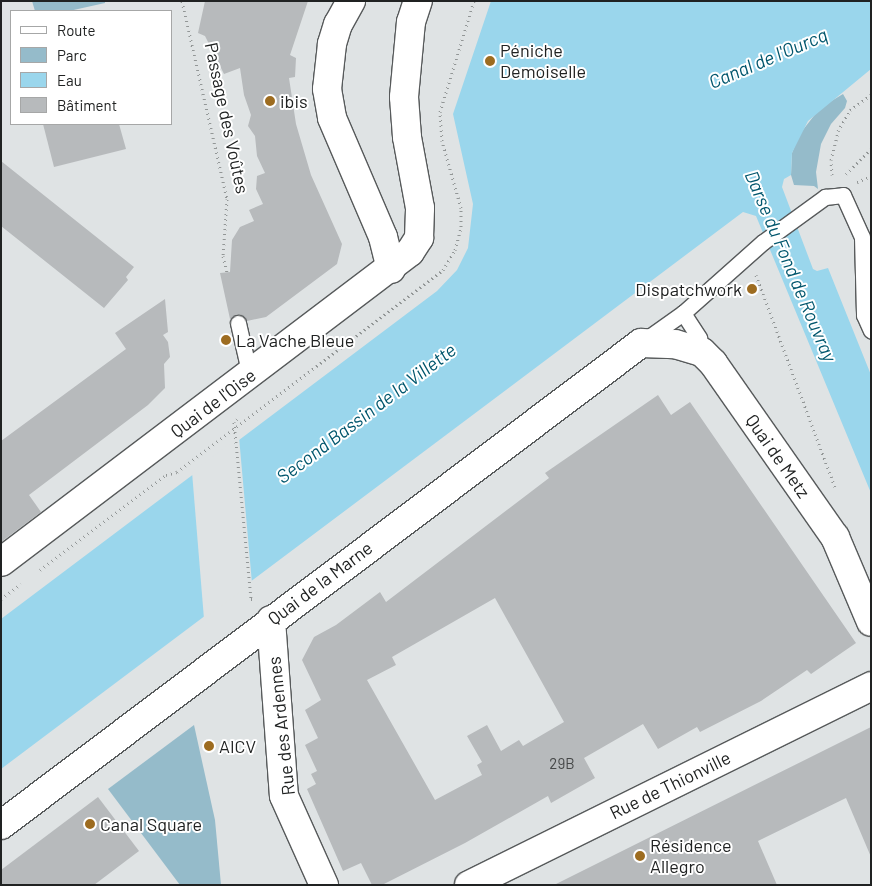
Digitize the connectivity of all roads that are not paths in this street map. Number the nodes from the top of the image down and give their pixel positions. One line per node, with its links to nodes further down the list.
1 (351, 1): 3 (street)
2 (418, 1): 3 (street, Quai de l'Oise)
3 (390, 269): 9 (street, Quai de l'Oise)
4 (683, 312): 6 (lane); 7 (lane); 8 (lane)
5 (238, 323): 9 (lane)
6 (871, 331)
7 (641, 343): 8 (street); 11 (street, Quai de la Marne)
8 (702, 352): 12 (street, Quai de Metz)
9 (250, 376): 10 (street, Quai de l'Oise)
10 (1, 562)
11 (271, 620): 14 (street, Quai de la Marne); 15 (street, Rue des Ardennes)
12 (871, 622)
13 (871, 686): 16 (street, Rue de Thionville)
14 (1, 825)
15 (324, 885)
16 (469, 885)

